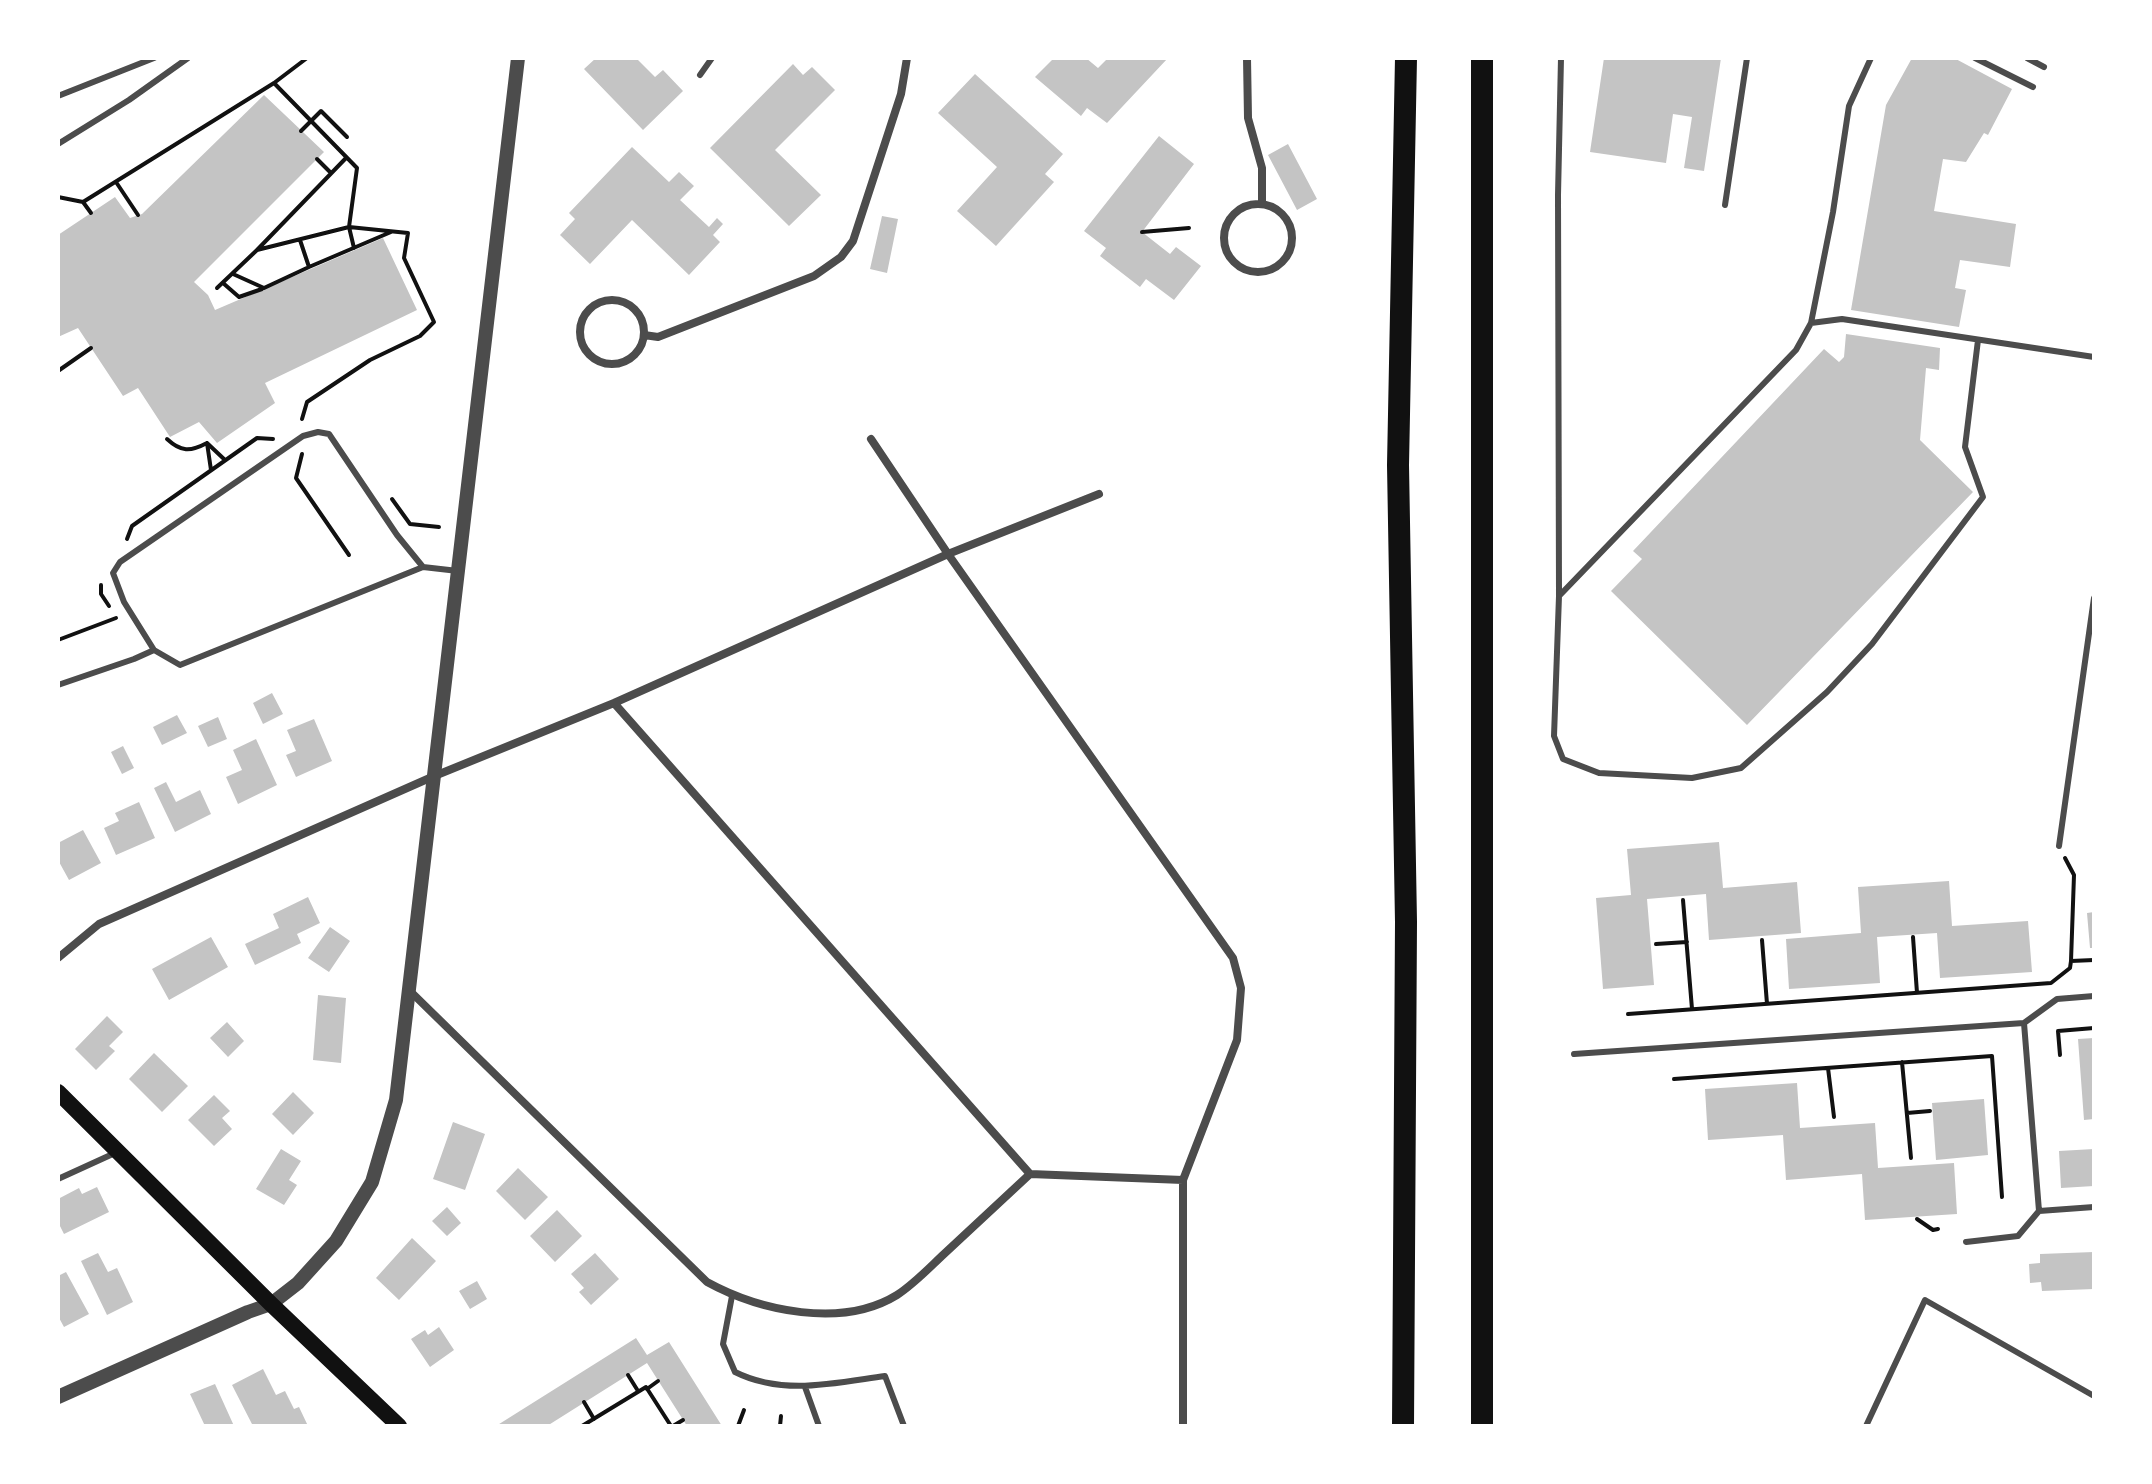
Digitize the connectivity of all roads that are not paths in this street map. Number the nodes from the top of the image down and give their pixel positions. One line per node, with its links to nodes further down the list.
1 (154, 58): 17 (lane)
2 (188, 58): 18 (lane)
3 (518, 58): 29 (street)
4 (712, 58): 15 (lane)
5 (907, 58): 22 (street)
6 (1247, 58): 19 (street)
7 (1406, 58): 60 (highway)
8 (1483, 58): 52 (highway)
9 (1561, 58): 30 (lane)
10 (1747, 58): 20 (lane)
11 (1871, 58): 21 (lane)
12 (1975, 58): 16 (lane)
13 (2027, 58): 14 (lane)
14 (2044, 67)
15 (700, 75)
16 (2033, 87)
17 (58, 96)
18 (58, 144)
19 (1262, 204): 19 (street)
20 (1725, 205)
21 (1811, 323): 23 (lane); 30 (lane)
22 (644, 335): 22 (street)
23 (1978, 340): 24 (lane); 30 (lane)
24 (2094, 357)
25 (871, 439): 27 (street)
26 (1099, 494): 27 (street)
27 (948, 554): 34 (street); 46 (street)
28 (423, 567): 29 (lane); 32 (lane); 32 (lane)
29 (458, 571): 35 (street)
30 (1559, 596)
31 (2094, 598): 36 (lane)
32 (154, 650): 33 (lane)
33 (58, 685)
34 (614, 703): 35 (street); 44 (street)
35 (432, 777): 37 (street); 38 (street)
36 (2059, 846)
37 (58, 958)
38 (411, 992): 50 (street); 51 (street)
39 (2094, 996): 40 (lane)
40 (2024, 1023): 41 (lane); 48 (lane)
41 (1574, 1054)
42 (58, 1092): 43 (main road)
43 (118, 1151): 45 (lane); 51 (main road)
44 (1030, 1174): 46 (street); 50 (street)
45 (58, 1179)
46 (1183, 1180): 59 (street)
47 (2094, 1207): 48 (lane)
48 (2039, 1211): 49 (lane)
49 (1966, 1242)
50 (732, 1296): 53 (lane)
51 (271, 1304): 55 (street); 56 (main road)
52 (1482, 1373): 61 (highway); 62 (highway)
53 (805, 1387): 57 (lane); 58 (lane)
54 (2094, 1396): 63 (lane)
55 (58, 1397)
56 (399, 1426)
57 (819, 1426)
58 (904, 1426)
59 (1183, 1426)
60 (1403, 1426)
61 (1482, 1426)
62 (1490, 1426)
63 (1866, 1426)

